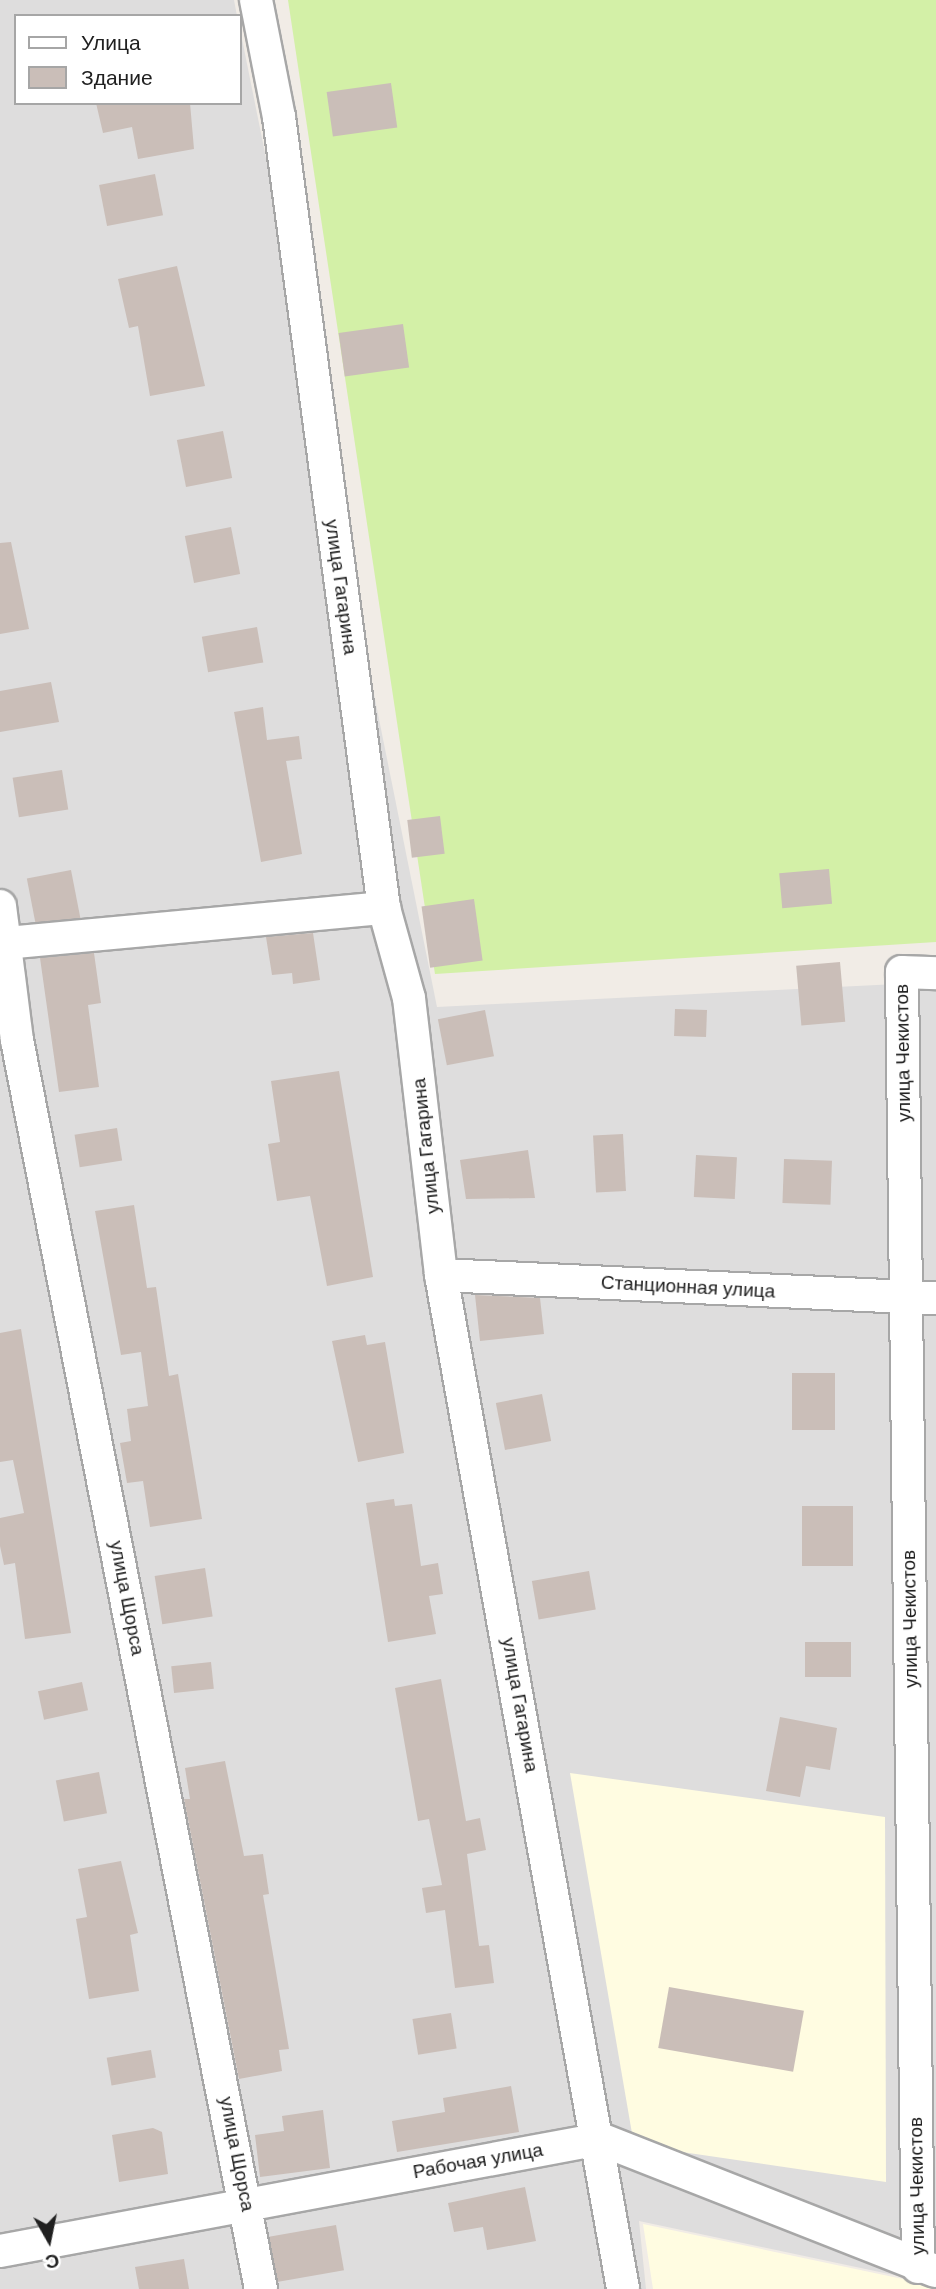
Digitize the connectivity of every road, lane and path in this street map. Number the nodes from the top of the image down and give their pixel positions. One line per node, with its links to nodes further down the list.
1 (256, 0): 3 (street, улица Гагарина)
2 (0, 906): 4 (street, улица Щорса)
3 (384, 908): 4 (street); 7 (street, улица Гагарина)
4 (6, 943): 6 (street, улица Щорса)
5 (936, 973): 8 (street, улица Чекистов)
6 (8, 1041): 10 (street, улица Щорса)
7 (440, 1275): 8 (street, Станционная улица); 9 (street, улица Гагарина)
8 (922, 1297): 12 (street, улица Чекистов)
9 (600, 2139): 10 (street, Рабочая улица); 12 (street); 14 (street, улица Гагарина)
10 (247, 2203): 11 (street, Рабочая улица); 13 (street, улица Щорса)
11 (0, 2250)
12 (927, 2269)
13 (261, 2289)
14 (623, 2289)

